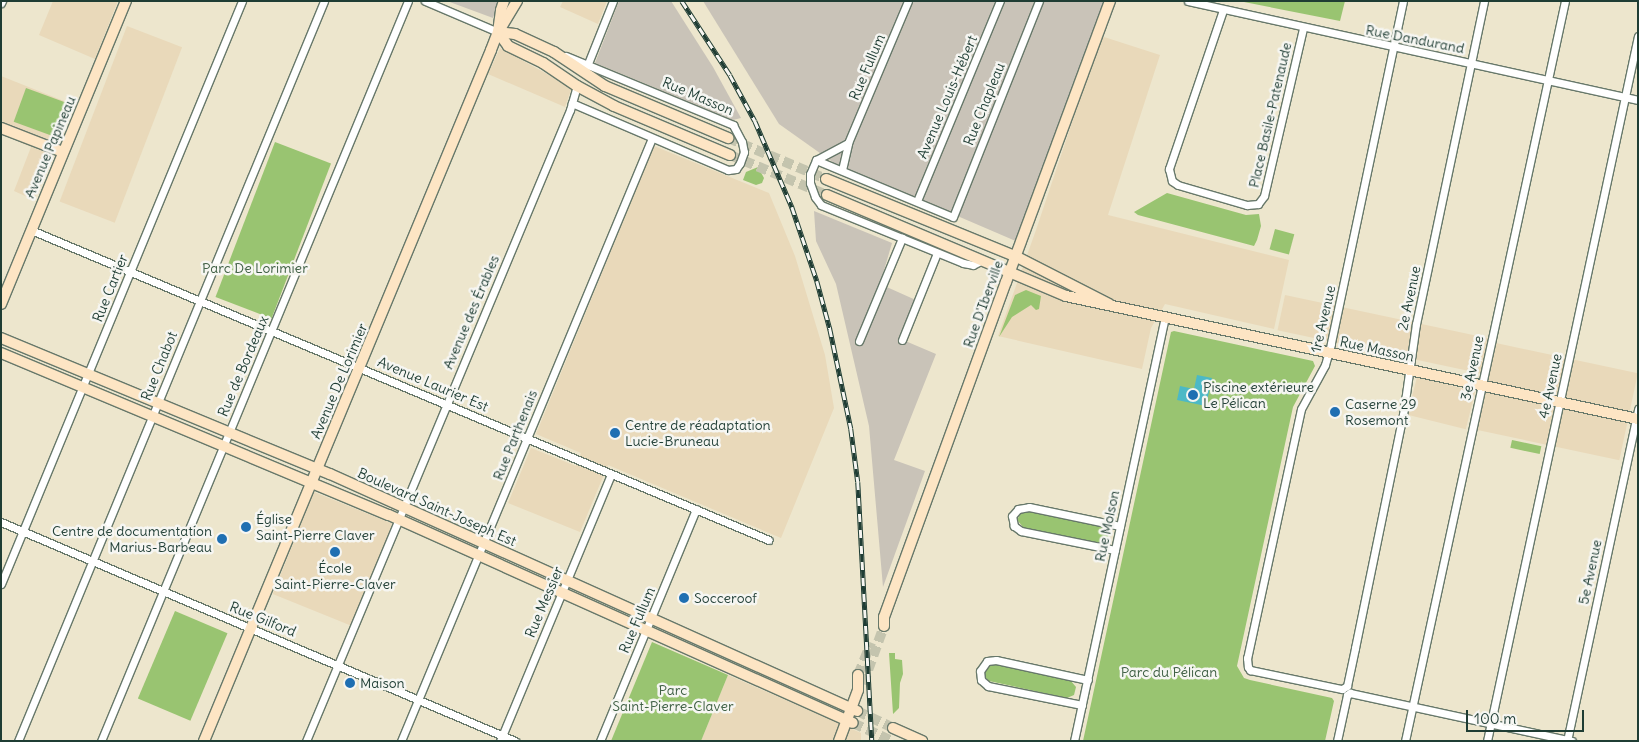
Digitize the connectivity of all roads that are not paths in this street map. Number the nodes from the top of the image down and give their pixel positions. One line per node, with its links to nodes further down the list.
1 (126, 1): 33 (main road, Avenue Papineau)
2 (242, 1): 45 (street, Rue Cartier)
3 (324, 1): 47 (street, Rue Chabot)
4 (408, 1): 51 (street, Rue de Bordeaux)
5 (425, 1): 19 (street, Rue Masson)
6 (504, 1): 19 (main road, Avenue De Lorimier)
7 (517, 1): 19 (main road, Avenue De Lorimier)
8 (614, 1): 23 (street)
9 (908, 1): 32 (street, Rue Fullum)
10 (1000, 1): 39 (street, Avenue Louis-Hébert)
11 (1039, 1): 39 (street, Rue Chapleau)
12 (1110, 1): 43 (main road, Rue D'Iberville)
13 (1188, 1): 17 (street, Rue Dandurand)
14 (1403, 1): 21 (street, 1re Avenue)
15 (1484, 1): 22 (street, 2e Avenue)
16 (1565, 1): 24 (street, 3e Avenue)
17 (1223, 10): 18 (street, Rue Dandurand); 18 (street, Place Basile-Patenaude)
18 (1304, 28): 21 (street, Rue Dandurand)
19 (498, 32): 23 (main road, Rue Masson); 25 (main road, Rue Masson); 57 (main road, Avenue De Lorimier)
20 (1638, 36): 26 (street, 4e Avenue)
21 (1394, 48): 22 (street, Rue Dandurand); 56 (street, 1re Avenue)
22 (1470, 62): 24 (street, Rue Dandurand); 58 (street, 2e Avenue)
23 (587, 69): 30 (street, Rue Masson); 31 (main road, Rue Masson)
24 (1548, 81): 26 (street, Rue Dandurand); 60 (street, 3e Avenue)
25 (577, 86): 28 (street, Avenue des Érables); 34 (main road, Rue Masson)
26 (1625, 97): 27 (street, Rue Dandurand); 62 (street, 4e Avenue)
27 (1638, 100)
28 (572, 103): 30 (street, Rue Masson); 64 (street, Avenue des Érables)
29 (1, 128): 33 (main road)
30 (652, 138): 68 (street, Rue Parthenais)
31 (728, 138)
32 (848, 143): 35 (street); 36 (street, Rue Fullum)
33 (63, 152): 40 (main road, Avenue Papineau)
34 (730, 155)
35 (816, 160): 36 (street); 41 (street, Rue Masson)
36 (842, 170): 39 (street)
37 (826, 179): 43 (main road, Rue Masson)
38 (827, 195): 44 (main road, Rue Masson)
39 (917, 202)
40 (31, 230): 45 (street, Avenue Laurier Est); 48 (main road, Avenue Papineau)
41 (902, 238): 42 (street, Rue Masson); 54 (street)
42 (938, 253): 44 (street, Rue Masson); 53 (street)
43 (1015, 256): 46 (main road, Rue D'Iberville); 49 (main road, Rue Masson)
44 (983, 260): 46 (main road, Rue Masson)
45 (131, 272): 47 (street, Avenue Laurier Est); 59 (street, Rue Cartier)
46 (1010, 272): 49 (main road, Rue Masson); 89 (main road, Rue D'Iberville)
47 (200, 301): 51 (street, Avenue Laurier Est); 63 (street, Rue Chabot)
48 (1, 304)
49 (1110, 304): 50 (main road, Rue Masson)
50 (1165, 316): 56 (main road, Rue Masson); 77 (street, Rue Molson)
51 (272, 331): 57 (street, Avenue Laurier Est); 67 (street, Rue de Bordeaux)
52 (1, 338): 59 (main road, Boulevard Saint-Joseph Est)
53 (902, 340)
54 (859, 341)
55 (1, 353): 61 (main road, Boulevard Saint-Joseph Est)
56 (1329, 353): 58 (main road, Rue Masson); 95 (street, 1re Avenue)
57 (359, 367): 64 (street, Avenue Laurier Est); 70 (main road, Avenue De Lorimier)
58 (1408, 370): 60 (main road, Rue Masson); 95 (street, 2e Avenue)
59 (88, 375): 61 (street, Rue Cartier); 63 (main road, Boulevard Saint-Joseph Est)
60 (1481, 386): 62 (main road, Rue Masson); 98 (street, 3e Avenue)
61 (83, 387): 66 (main road, Boulevard Saint-Joseph Est); 78 (street, Rue Cartier)
62 (1560, 402): 65 (main road, Rue Masson); 101 (street, 4e Avenue)
63 (158, 404): 66 (street, Rue Chabot); 67 (main road, Boulevard Saint-Joseph Est)
64 (446, 405): 68 (street, Avenue Laurier Est); 73 (street, Avenue des Érables)
65 (1637, 415): 104 (street, 5e Avenue)
66 (153, 416): 69 (main road, Boulevard Saint-Joseph Est); 83 (street, Rue Chabot)
67 (229, 433): 69 (street, Rue de Bordeaux); 70 (main road, Boulevard Saint-Joseph Est)
68 (527, 439): 71 (street, Avenue Laurier Est); 80 (street, Rue Parthenais)
69 (224, 446): 72 (main road, Boulevard Saint-Joseph Est); 86 (street, Rue de Bordeaux)
70 (317, 469): 72 (main road, Avenue De Lorimier); 73 (main road, Boulevard Saint-Joseph Est)
71 (611, 474): 74 (street, Avenue Laurier Est); 84 (street, Rue Messier)
72 (312, 482): 75 (main road, Boulevard Saint-Joseph Est); 90 (main road, Avenue De Lorimier)
73 (404, 507): 75 (street, Avenue des Érables); 80 (main road, Boulevard Saint-Joseph Est)
74 (696, 509): 79 (street, Avenue Laurier Est); 88 (street, Rue Fullum)
75 (399, 520): 82 (main road, Boulevard Saint-Joseph Est); 92 (street, Avenue des Érables)
76 (1, 522): 78 (street, Rue Gilford)
77 (1120, 526): 81 (street, Rue Molson); 81 (street)
78 (23, 530): 83 (street, Rue Gilford); 85 (street, Rue Cartier)
79 (769, 540)
80 (484, 543): 82 (street, Rue Parthenais); 84 (main road, Boulevard Saint-Joseph Est)
81 (1115, 550): 93 (street, Rue Molson)
82 (479, 556): 87 (main road, Boulevard Saint-Joseph Est); 96 (street, Rue Parthenais)
83 (93, 560): 86 (street, Rue Gilford); 105 (street, Rue Chabot)
84 (567, 580): 87 (street, Rue Messier); 88 (main road, Boulevard Saint-Joseph Est)
85 (1, 584)
86 (163, 591): 90 (street, Rue Gilford); 106 (street, Rue de Bordeaux)
87 (562, 592): 91 (main road, Boulevard Saint-Joseph Est); 103 (street, Rue Messier)
88 (651, 618): 91 (street, Rue Fullum); 99 (main road, Boulevard Saint-Joseph Est)
89 (883, 621)
90 (250, 628): 92 (street, Rue Gilford); 107 (main road, Avenue De Lorimier)
91 (646, 631): 100 (main road, Boulevard Saint-Joseph Est); 111 (street, Rue Fullum)
92 (339, 665): 96 (street, Rue Gilford); 108 (street, Avenue des Érables)
93 (1088, 680): 97 (street, Rue Molson); 97 (street)
94 (860, 683): 99 (main road)
95 (1346, 691): 98 (street); 115 (street, 2e Avenue)
96 (418, 700): 103 (street, Rue Gilford); 109 (street, Rue Parthenais)
97 (1082, 705): 114 (street, Rue Molson)
98 (1412, 706): 101 (street); 116 (street, 3e Avenue)
99 (854, 710): 100 (main road)
100 (850, 722): 112 (main road)
101 (1490, 723): 104 (street); 117 (street, 4e Avenue)
102 (893, 728): 113 (main road)
103 (501, 738): 110 (street, Rue Gilford)
104 (1568, 740)
105 (18, 741)
106 (101, 741)
107 (204, 741)
108 (306, 741)
109 (401, 741)
110 (515, 741)
111 (600, 741)
112 (839, 741)
113 (922, 741)
114 (1074, 741)
115 (1337, 741)
116 (1405, 741)
117 (1486, 741)

